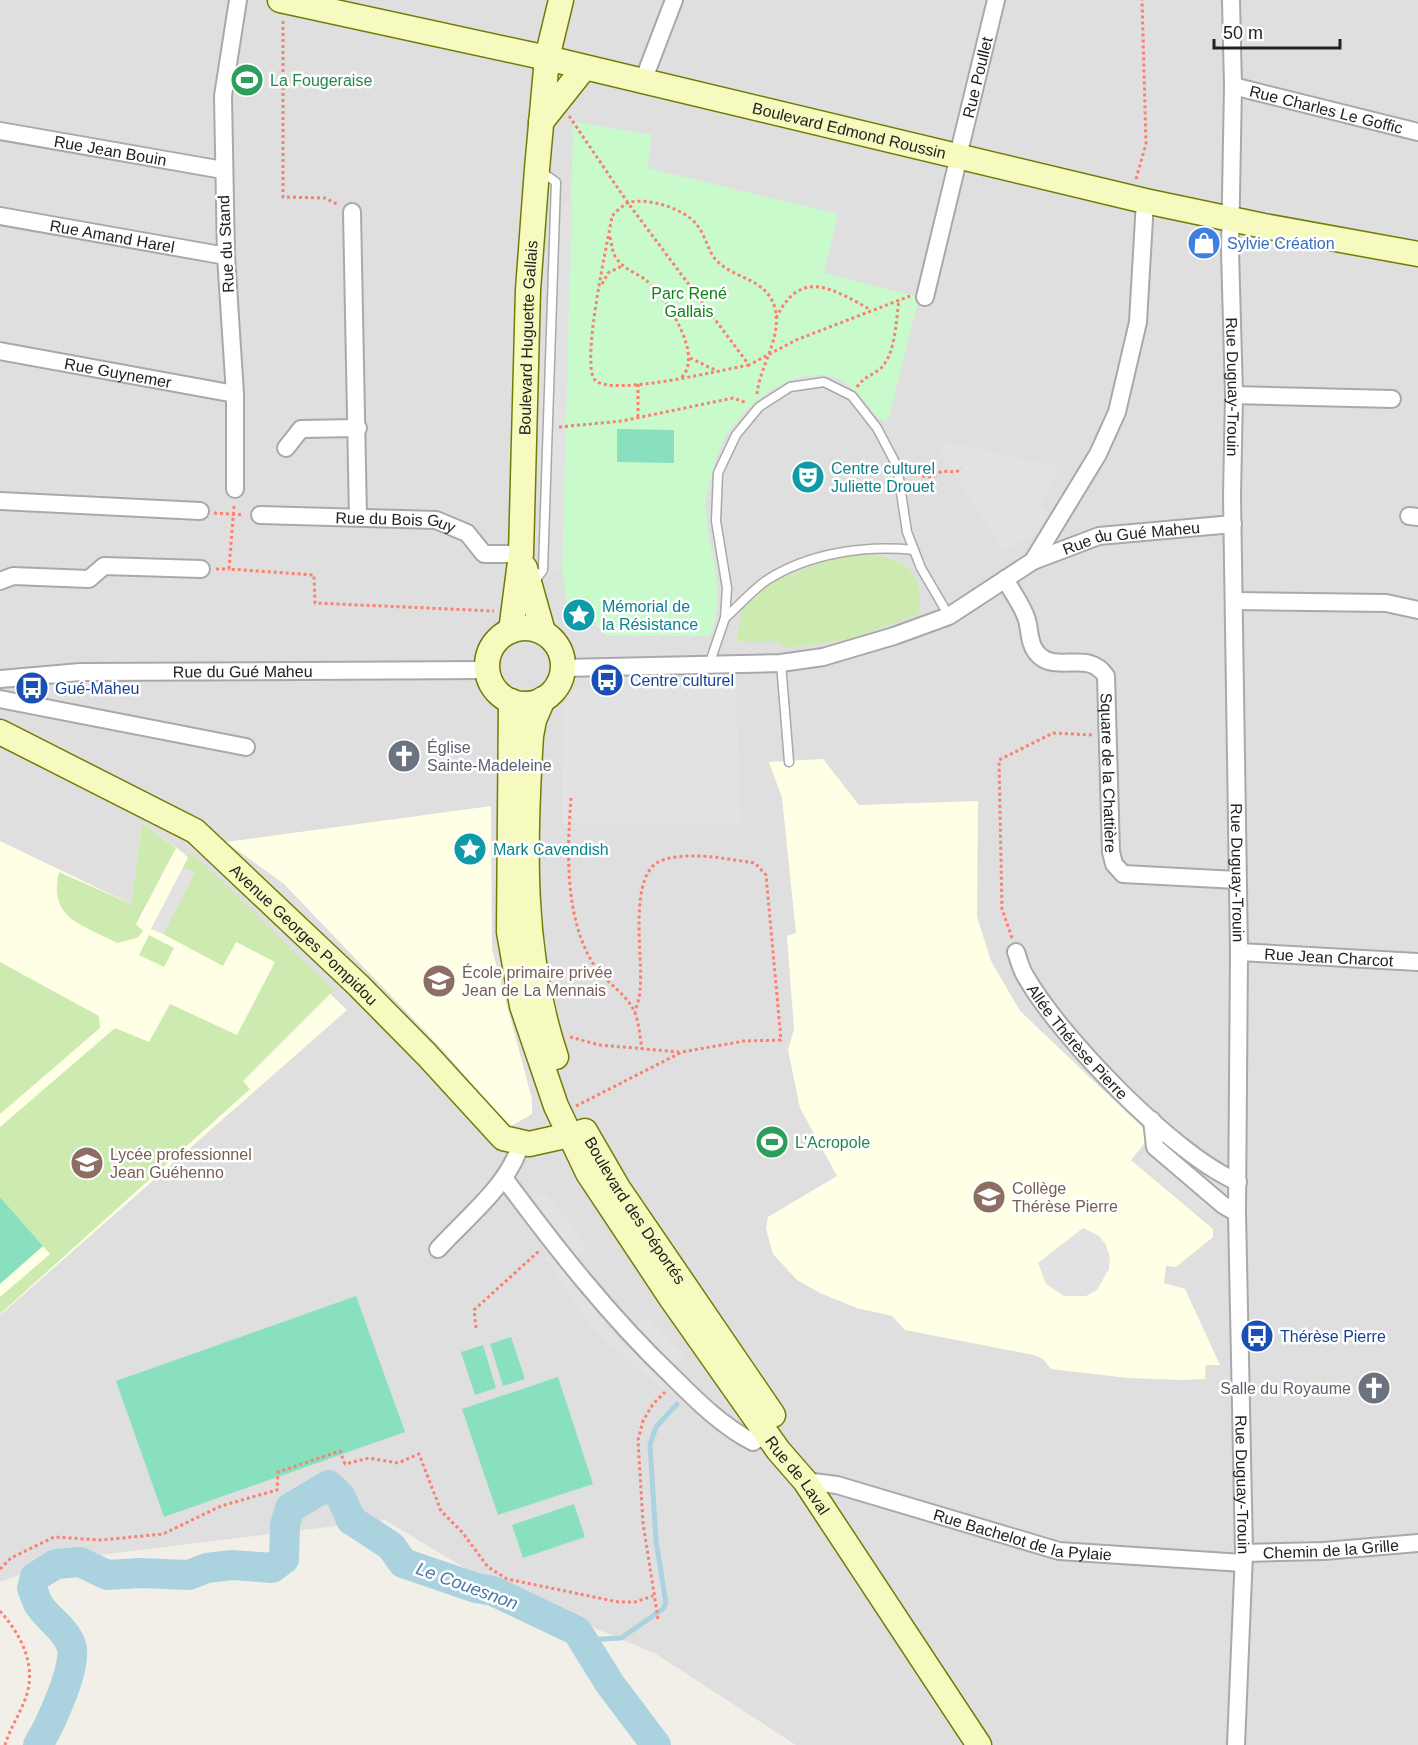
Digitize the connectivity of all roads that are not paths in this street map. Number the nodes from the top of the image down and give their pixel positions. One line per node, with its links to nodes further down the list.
1 (238, 0): 16 (street, Rue du Stand)
2 (561, 0): 7 (street, Boulevard Huguette Gallais)
3 (674, 0): 9 (street)
4 (996, 0): 14 (street, Rue Poullet)
5 (1231, 0): 10 (street, Rue Duguay-Trouin)
6 (284, 1): 7 (street, Boulevard Edmond Roussin)
7 (547, 58): 8 (street, Boulevard Edmond Roussin); 11 (street, Boulevard Huguette Gallais)
8 (584, 68): 9 (street, Boulevard Edmond Roussin); 11 (street)
9 (643, 81): 14 (street, Boulevard Edmond Roussin)
10 (1233, 86): 13 (street, Rue Charles Le Goffic); 20 (street, Rue Duguay-Trouin)
11 (541, 122): 15 (street, Boulevard Huguette Gallais)
12 (0, 131): 16 (street, Rue Jean Bouin)
13 (1418, 132)
14 (958, 156): 17 (street, Boulevard Edmond Roussin); 23 (street, Rue Poullet)
15 (537, 169): 37 (street, Boulevard Huguette Gallais); 42 (lane)
16 (223, 170): 22 (street, Rue du Stand)
17 (1138, 199): 20 (street, Boulevard Edmond Roussin); 38 (street)
18 (352, 212): 28 (street)
19 (0, 216): 22 (street, Rue Amand Harel)
20 (1230, 219): 21 (street, Boulevard Edmond Roussin); 26 (street, Rue Duguay-Trouin)
21 (1418, 254)
22 (226, 256): 25 (street, Rue du Stand)
23 (927, 292)
24 (0, 351): 25 (street, Rue Guynemer)
25 (235, 394): 30 (street, Rue du Stand)
26 (1234, 395): 27 (street); 35 (street, Rue Duguay-Trouin)
27 (1392, 399)
28 (358, 428): 29 (street); 34 (street)
29 (286, 448)
30 (235, 489)
31 (0, 501): 32 (street)
32 (200, 511)
33 (260, 515): 34 (street, Rue du Bois Guy)
34 (358, 517): 37 (street, Rue du Bois Guy)
35 (1233, 524): 38 (street, Rue du Gué Maheu); 43 (street, Rue Duguay-Trouin)
36 (914, 550): 45 (lane); 46 (lane); 46 (lane)
37 (521, 554): 42 (street, Boulevard Huguette Gallais); 47 (street, Boulevard Huguette Gallais)
38 (1033, 561): 40 (street)
39 (201, 568): 41 (street)
40 (1005, 579): 45 (street); 60 (street, Square de la Chattière)
41 (0, 581)
42 (530, 587): 48 (street, Boulevard Huguette Gallais)
43 (1235, 601): 44 (street); 60 (street, Rue Duguay-Trouin)
44 (1418, 610)
45 (949, 616): 49 (street)
46 (725, 618): 50 (lane)
47 (512, 621): 48 (street); 52 (street)
48 (543, 632): 51 (street)
49 (781, 663): 50 (street); 59 (lane)
50 (709, 666): 51 (street)
51 (563, 668): 55 (street)
52 (487, 670): 53 (street, Rue du Gué Maheu); 56 (street)
53 (0, 680)
54 (0, 699): 58 (street)
55 (543, 699): 56 (street); 65 (street, Boulevard des Déportés)
56 (511, 701): 65 (street, Boulevard des Déportés)
57 (0, 732): 66 (street, Avenue Georges Pompidou)
58 (246, 747)
59 (789, 762)
60 (1238, 880): 62 (street, Rue Duguay-Trouin)
61 (1016, 952): 64 (street, Allée Thérèse Pierre)
62 (1239, 952): 63 (street, Rue Jean Charcot); 68 (street, Rue Duguay-Trouin)
63 (1418, 962)
64 (1152, 1120): 68 (street, Allée Thérèse Pierre); 69 (street)
65 (577, 1133): 66 (street); 71 (street, Boulevard des Déportés); 72 (street, Boulevard des Déportés)
66 (521, 1143): 67 (street)
67 (504, 1178): 70 (street); 71 (street, Rue de Laval)
68 (1238, 1182): 69 (street, Rue Duguay-Trouin)
69 (1237, 1213): 74 (street, Rue Duguay-Trouin)
70 (438, 1249)
71 (767, 1433): 72 (street, Rue de Laval)
72 (806, 1481): 74 (street, Rue Bachelot de la Pylaie); 75 (street, Rue de Laval)
73 (1418, 1543): 74 (street, Chemin de la Grille)
74 (1244, 1558): 76 (street, Rue Duguay-Trouin)
75 (979, 1745)
76 (1236, 1745)

